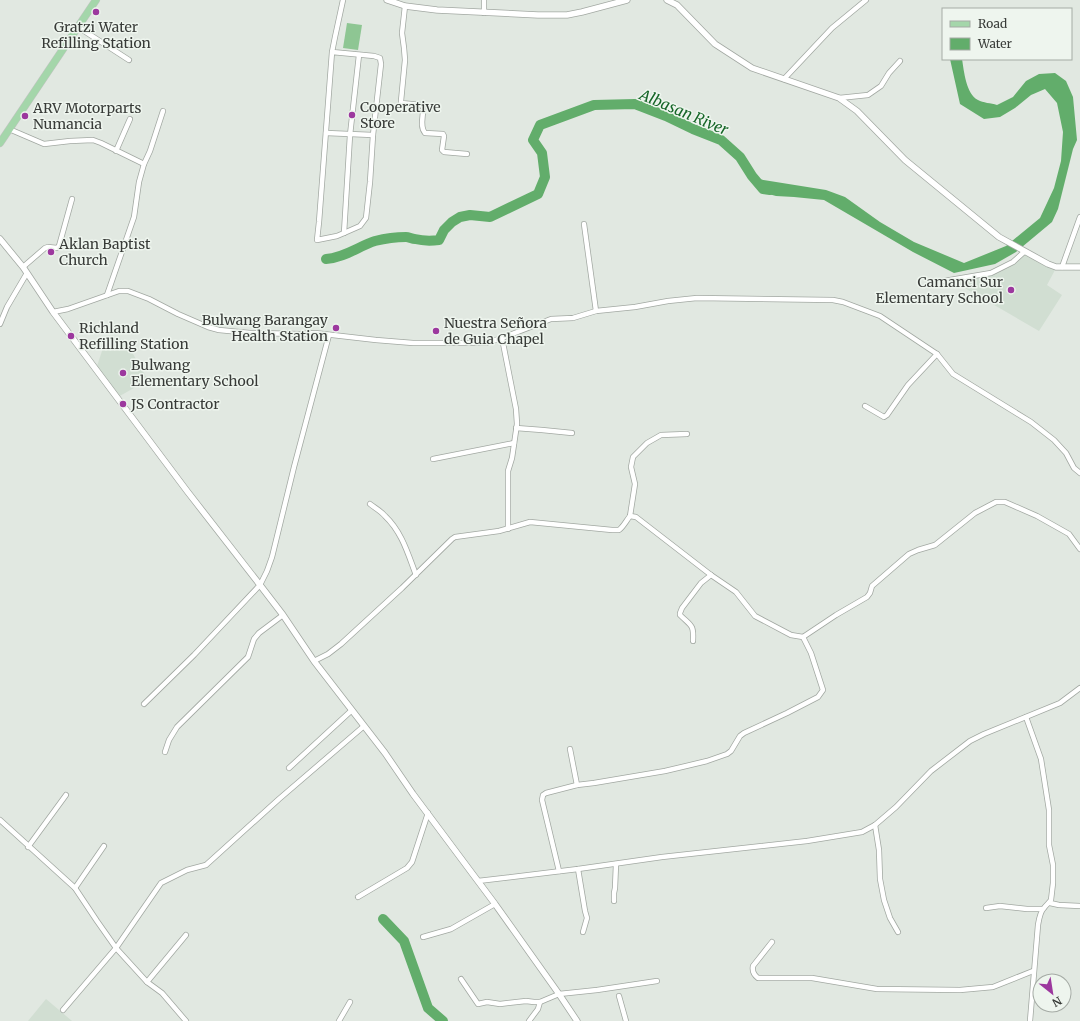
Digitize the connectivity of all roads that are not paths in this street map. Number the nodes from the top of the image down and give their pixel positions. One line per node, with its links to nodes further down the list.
1 (96, 0): 10 (main road)
2 (343, 0): 11 (street)
3 (387, 0): 8 (street)
4 (484, 0): 9 (street)
5 (627, 0): 9 (street)
6 (667, 0): 15 (street)
7 (866, 0): 15 (street)
8 (405, 6): 9 (street); 25 (street)
9 (484, 13)
10 (78, 27): 13 (street); 19 (main road)
11 (332, 52): 12 (street); 20 (street)
12 (359, 55): 21 (street); 22 (street)
13 (129, 60)
14 (900, 61): 16 (street)
15 (784, 79): 16 (street)
16 (839, 98): 32 (street)
17 (163, 111): 26 (street)
18 (130, 119): 24 (street)
19 (9, 129): 23 (main road); 24 (street)
20 (326, 133): 21 (street); 30 (street)
21 (350, 135): 22 (street); 30 (street)
22 (373, 135): 30 (street)
23 (0, 143)
24 (116, 151): 26 (street)
25 (467, 154)
26 (144, 164): 38 (street)
27 (72, 199): 33 (street)
28 (1080, 217): 34 (street)
29 (584, 224): 39 (street)
30 (344, 233)
31 (0, 238): 33 (street)
32 (1024, 252): 34 (street); 37 (street)
33 (23, 267): 36 (street)
34 (1062, 267): 35 (street)
35 (1080, 267)
36 (27, 273): 40 (street); 41 (street)
37 (944, 280)
38 (107, 295): 40 (street); 42 (street)
39 (596, 311): 43 (street); 44 (street)
40 (53, 312): 58 (street)
41 (0, 324)
42 (330, 335): 43 (street); 58 (street)
43 (502, 338): 46 (street)
44 (937, 354): 45 (street); 51 (street)
45 (865, 406)
46 (516, 428): 47 (street); 49 (street)
47 (572, 433)
48 (687, 434): 53 (street)
49 (514, 443): 50 (street); 54 (street)
50 (433, 459)
51 (1080, 473)
52 (370, 504): 56 (street)
53 (630, 516): 54 (street); 57 (street)
54 (508, 529): 56 (street)
55 (1080, 549): 60 (street)
56 (416, 575): 62 (street)
57 (712, 575): 60 (street); 61 (street)
58 (260, 585): 59 (street); 64 (street)
59 (282, 615): 62 (street); 69 (street)
60 (803, 637): 71 (street)
61 (693, 641)
62 (314, 661): 65 (street)
63 (1080, 688): 66 (street)
64 (144, 704)
65 (352, 710): 67 (street); 70 (street)
66 (1026, 717): 75 (street); 85 (street)
67 (364, 726): 73 (street); 95 (street)
68 (570, 749): 71 (street)
69 (165, 752)
70 (289, 768)
71 (576, 785): 80 (street)
72 (66, 795): 77 (street)
73 (428, 813): 81 (street); 83 (street)
74 (0, 820): 77 (street)
75 (875, 826): 78 (street); 91 (street)
76 (104, 846): 82 (street)
77 (28, 847): 82 (street)
78 (616, 864): 79 (street); 84 (street)
79 (578, 869): 80 (street); 90 (street)
80 (559, 871): 81 (street)
81 (478, 881): 86 (street)
82 (75, 888): 95 (street)
83 (358, 897)
84 (614, 901)
85 (1050, 902): 87 (street); 89 (street)
86 (495, 904): 93 (street); 100 (street)
87 (1080, 906)
88 (986, 908): 89 (street)
89 (1042, 909): 96 (street)
90 (583, 932)
91 (898, 932)
92 (186, 935): 99 (street)
93 (423, 937)
94 (772, 942): 96 (street)
95 (116, 948): 99 (street); 104 (street)
96 (1033, 971): 110 (street)
97 (461, 979): 103 (street)
98 (657, 981): 100 (street)
99 (147, 982): 105 (street)
100 (559, 994): 103 (street); 108 (street)
101 (619, 996): 109 (street)
102 (350, 1002): 106 (street)
103 (540, 1002): 107 (street)
104 (62, 1010)
105 (186, 1021)
106 (339, 1021)
107 (529, 1021)
108 (577, 1021)
109 (626, 1021)
110 (1030, 1021)

